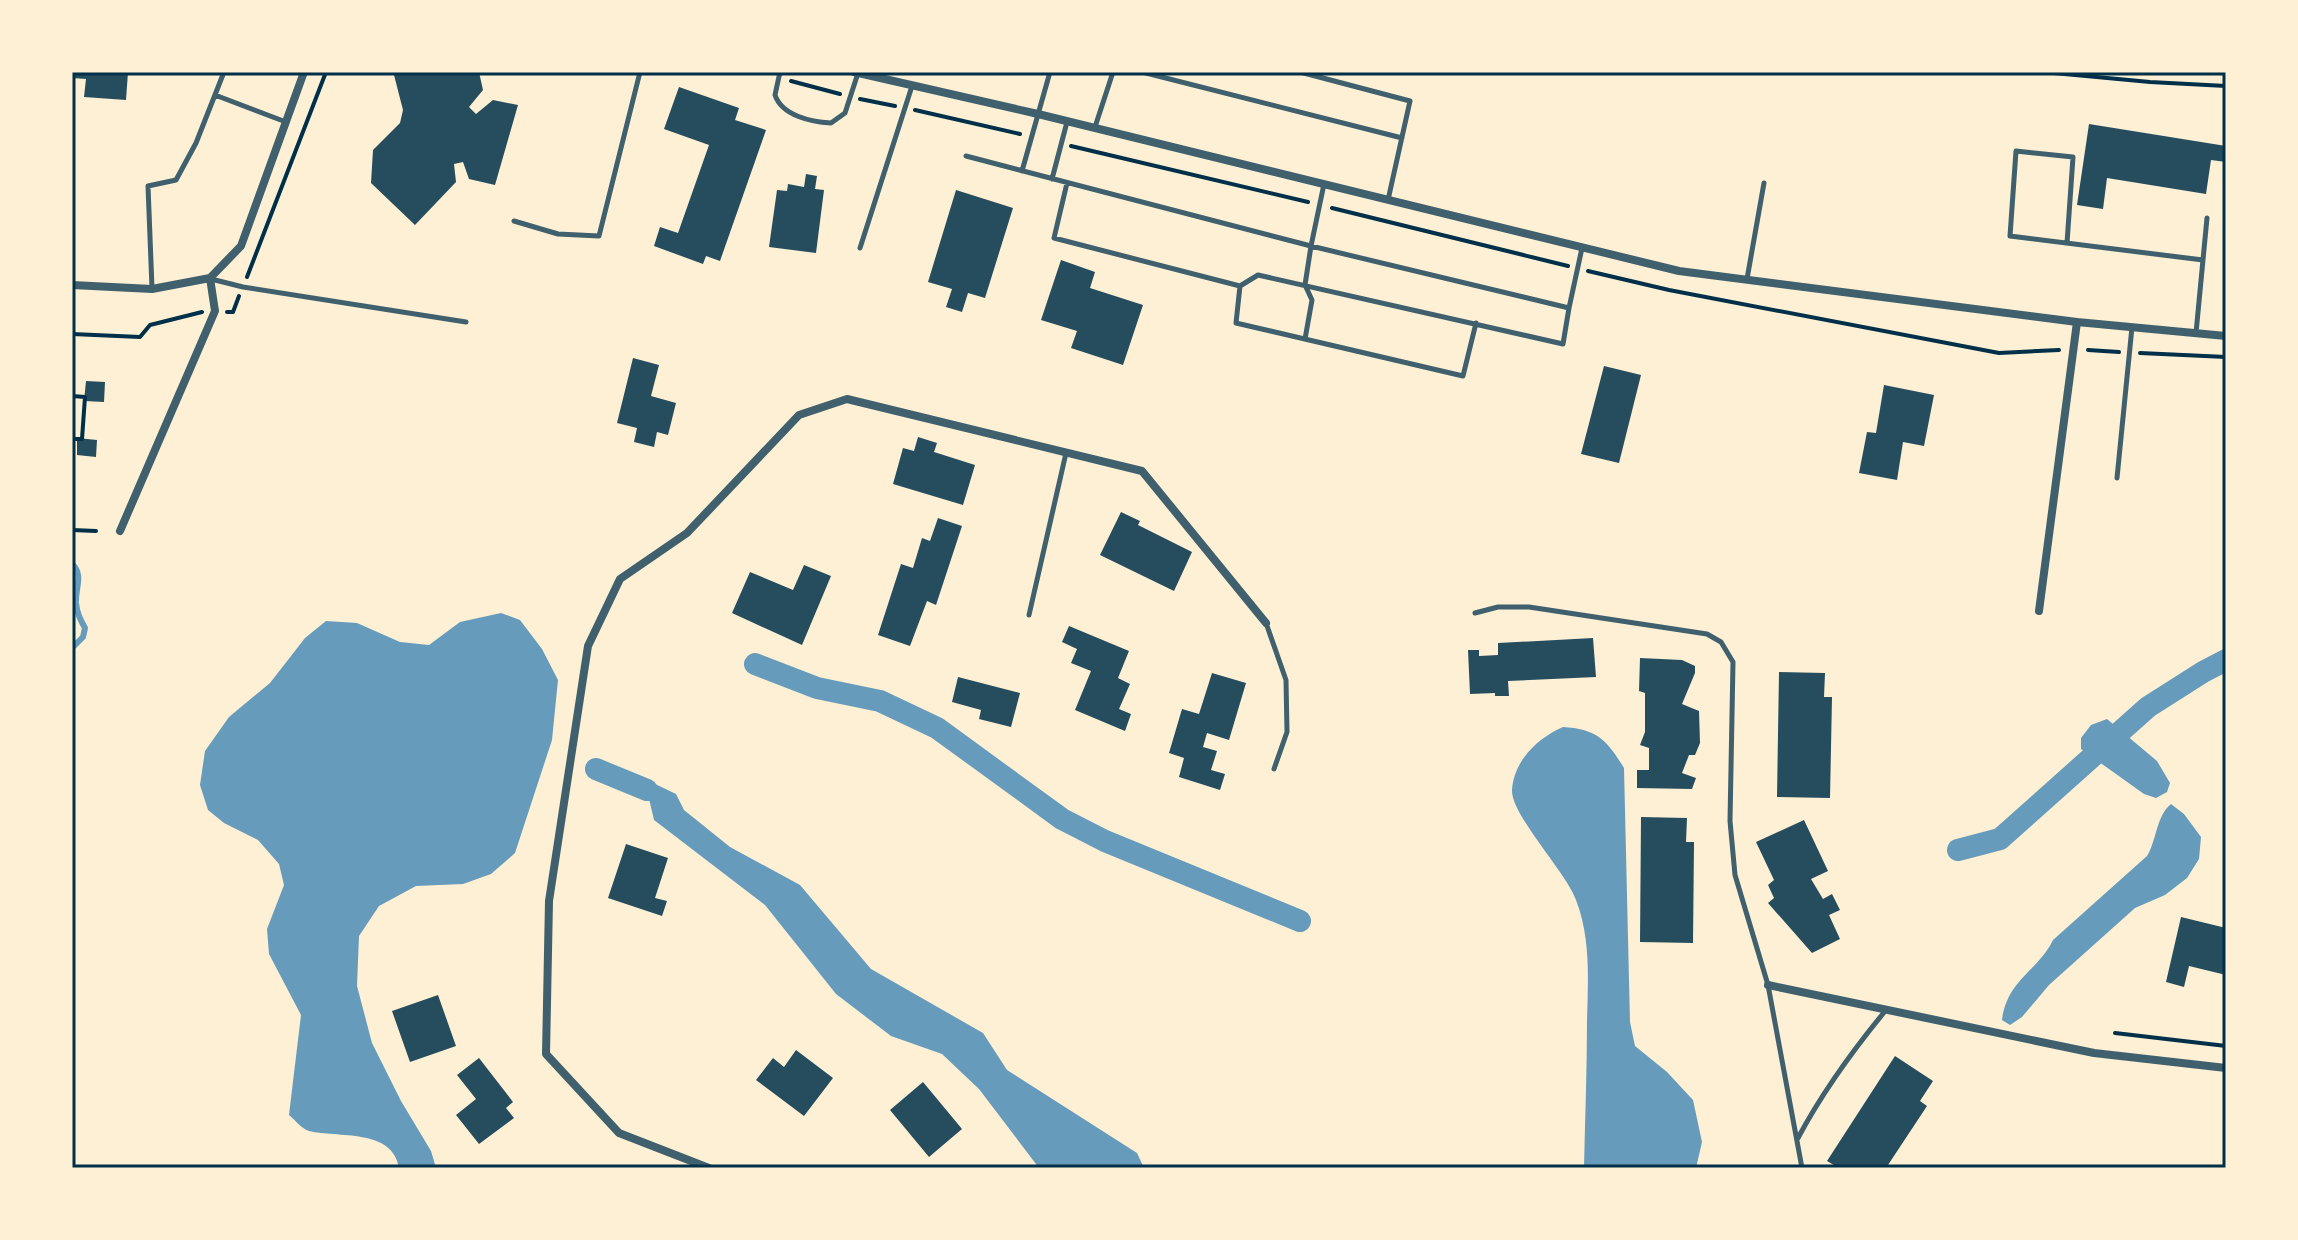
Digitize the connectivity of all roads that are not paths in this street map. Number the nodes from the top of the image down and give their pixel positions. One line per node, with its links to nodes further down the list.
1 (224, 72): 13 (lane)
2 (304, 72): 16 (street)
3 (640, 72): 27 (lane)
4 (780, 72): 5 (lane)
5 (857, 72): 11 (street)
6 (904, 72): 11 (street)
7 (1050, 72): 14 (lane)
8 (1113, 72): 17 (lane)
9 (1142, 72): 18 (lane)
10 (1300, 72): 18 (lane)
11 (900, 83): 12 (street)
12 (912, 86): 14 (street); 31 (lane)
13 (215, 95): 16 (lane); 38 (lane)
14 (1038, 114): 15 (street); 20 (lane)
15 (1067, 121): 17 (street); 21 (lane)
16 (286, 122): 33 (street)
17 (1095, 128): 24 (street)
18 (1402, 138): 25 (lane)
19 (966, 156): 20 (lane)
20 (1022, 171): 21 (lane)
21 (1052, 179): 22 (lane)
22 (1067, 183): 29 (lane); 37 (lane)
23 (1764, 183): 34 (lane)
24 (1324, 184): 25 (street); 29 (lane)
25 (1388, 200): 30 (street)
26 (2207, 218): 32 (lane)
27 (514, 221)
28 (2067, 243): 28 (lane); 32 (lane)
29 (1311, 246): 36 (lane); 39 (lane)
30 (1582, 247): 34 (street); 39 (lane)
31 (860, 248)
32 (2203, 260): 44 (lane)
33 (210, 278): 38 (street); 40 (lane); 49 (street)
34 (1747, 279): 41 (street)
35 (72, 285): 38 (street)
36 (1305, 285): 37 (lane); 42 (lane); 46 (lane)
37 (1240, 286): 46 (lane)
38 (152, 289)
39 (1569, 308): 42 (lane)
40 (466, 322)
41 (2077, 322): 43 (street); 50 (street)
42 (1476, 323): 46 (lane)
43 (2132, 327): 44 (street); 48 (lane)
44 (2196, 333): 45 (street)
45 (2226, 336)
46 (1305, 339)
47 (1066, 453): 52 (lane); 53 (street); 59 (street)
48 (2117, 478)
49 (120, 531)
50 (2039, 611)
51 (1475, 613): 55 (lane)
52 (1029, 615)
53 (1266, 623): 54 (lane)
54 (1274, 769)
55 (1768, 985): 56 (street); 58 (lane)
56 (1886, 1010): 57 (street); 58 (lane)
57 (2226, 1068)
58 (1797, 1138): 60 (lane)
59 (709, 1168)
60 (1802, 1168)

